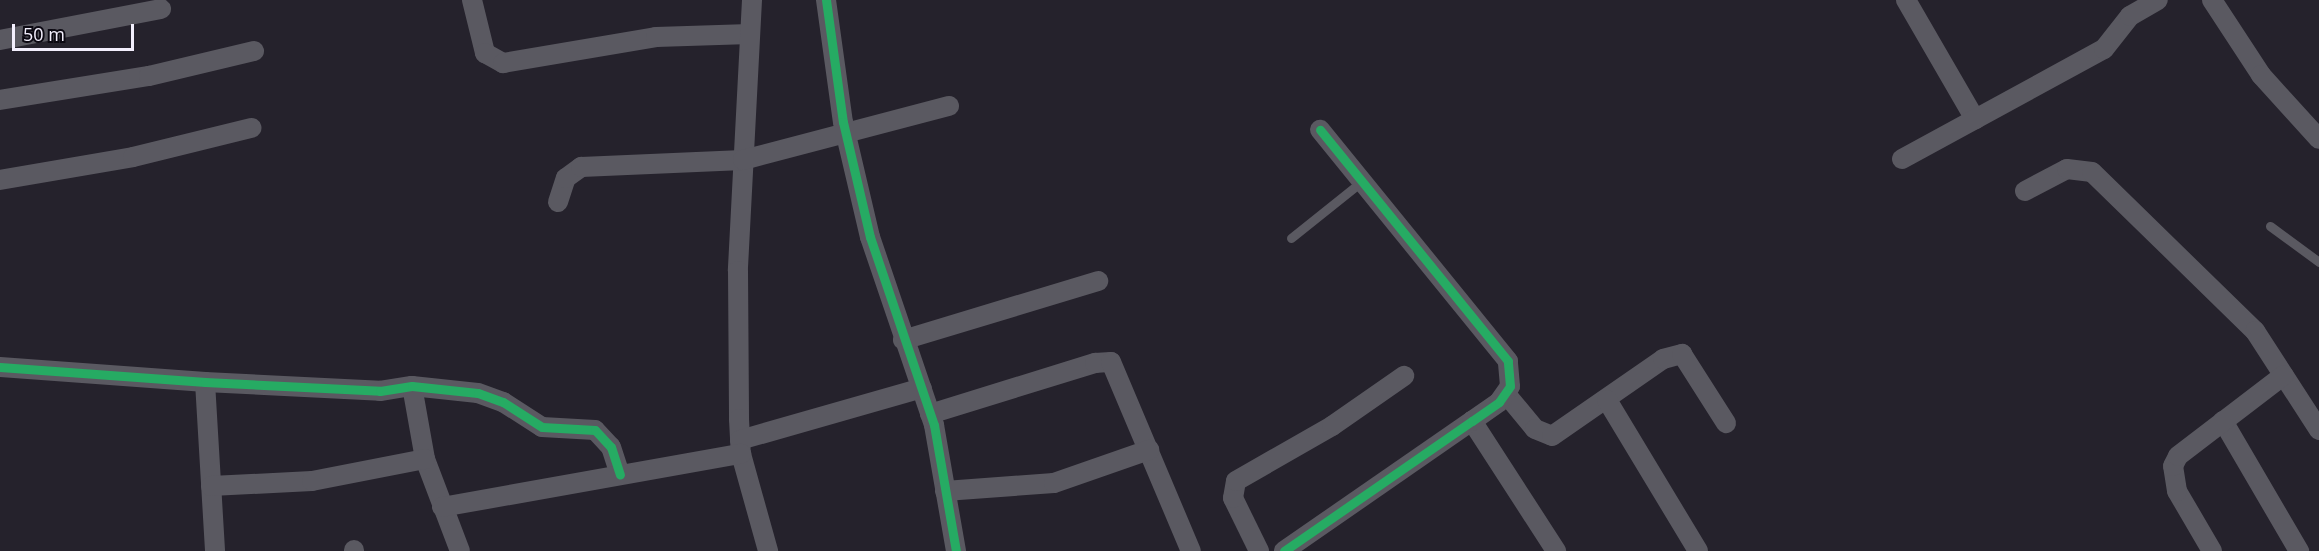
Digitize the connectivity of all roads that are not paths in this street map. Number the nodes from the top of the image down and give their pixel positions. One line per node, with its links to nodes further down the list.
1 (472, 0): 8 (street)
2 (752, 0): 8 (street)
3 (826, 0): 16 (street)
4 (1906, 0): 13 (street)
5 (2158, 0): 13 (street)
6 (2212, 0): 17 (street)
7 (161, 9): 9 (street)
8 (750, 34): 19 (street)
9 (0, 40)
10 (254, 51): 11 (street)
11 (0, 100)
12 (949, 106): 16 (street)
13 (1975, 119): 18 (street)
14 (251, 128): 20 (street)
15 (1320, 130): 21 (street)
16 (847, 135): 19 (street); 28 (street)
17 (2319, 139)
18 (1902, 159)
19 (743, 160): 23 (street); 42 (street)
20 (0, 180)
21 (1360, 183): 25 (lane); 35 (street)
22 (2025, 191): 30 (street)
23 (558, 202)
24 (2270, 226): 26 (lane)
25 (1291, 238)
26 (2319, 262)
27 (1098, 281): 28 (street)
28 (903, 340): 34 (street)
29 (0, 367): 32 (street)
30 (2284, 375): 39 (street); 41 (street)
31 (1404, 376): 54 (street)
32 (205, 382): 33 (street); 46 (street)
33 (412, 386): 44 (street); 45 (street)
34 (922, 388): 37 (street); 42 (street)
35 (1506, 394): 36 (street); 38 (street)
36 (1607, 400): 40 (street); 57 (street)
37 (930, 414): 43 (street); 47 (street)
38 (1472, 421): 55 (street); 56 (street)
39 (2223, 421): 58 (street); 59 (street)
40 (1726, 423)
41 (2319, 430)
42 (740, 447): 45 (street); 51 (street)
43 (1149, 450): 47 (street); 53 (street)
44 (425, 459): 46 (street); 48 (street)
45 (620, 475): 48 (street)
46 (211, 486): 49 (street)
47 (945, 491): 52 (street)
48 (442, 507): 50 (street)
49 (214, 551)
50 (460, 551)
51 (768, 551)
52 (956, 551)
53 (1191, 551)
54 (1260, 551)
55 (1284, 551)
56 (1556, 551)
57 (1698, 551)
58 (2212, 551)
59 (2299, 551)

